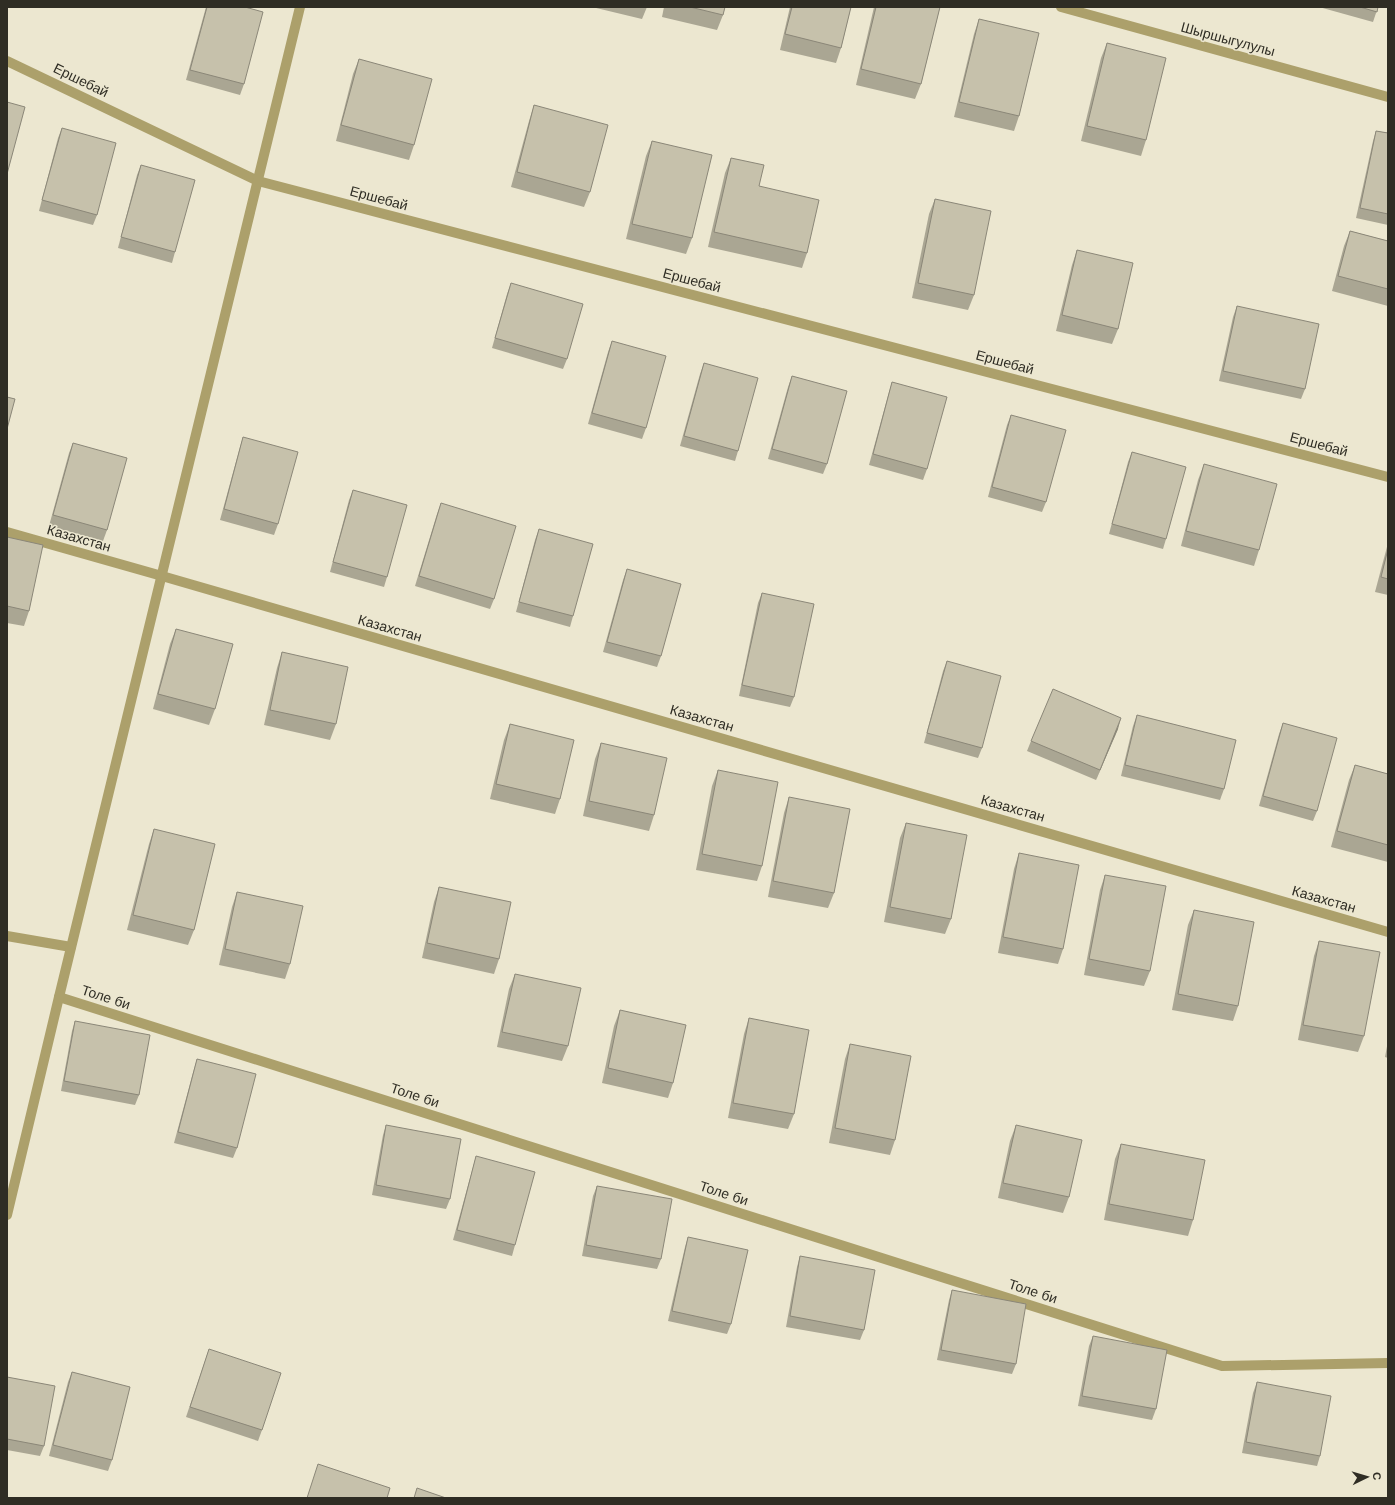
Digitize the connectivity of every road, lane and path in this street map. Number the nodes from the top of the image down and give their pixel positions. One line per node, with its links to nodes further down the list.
1 (300, 7): 5 (street)
2 (1061, 7): 4 (street, Шыршыгулулы)
3 (7, 60): 5 (street, Ершебай)
4 (1388, 97)
5 (258, 180): 6 (street, Ершебай); 8 (street)
6 (1388, 476)
7 (7, 532): 8 (street, Казахстан)
8 (162, 576): 9 (street, Казахстан); 11 (street)
9 (1388, 932)
10 (7, 936): 11 (street)
11 (71, 948): 12 (street)
12 (59, 997): 13 (street); 14 (street, Толе би)
13 (7, 1215)
14 (1388, 1363)

